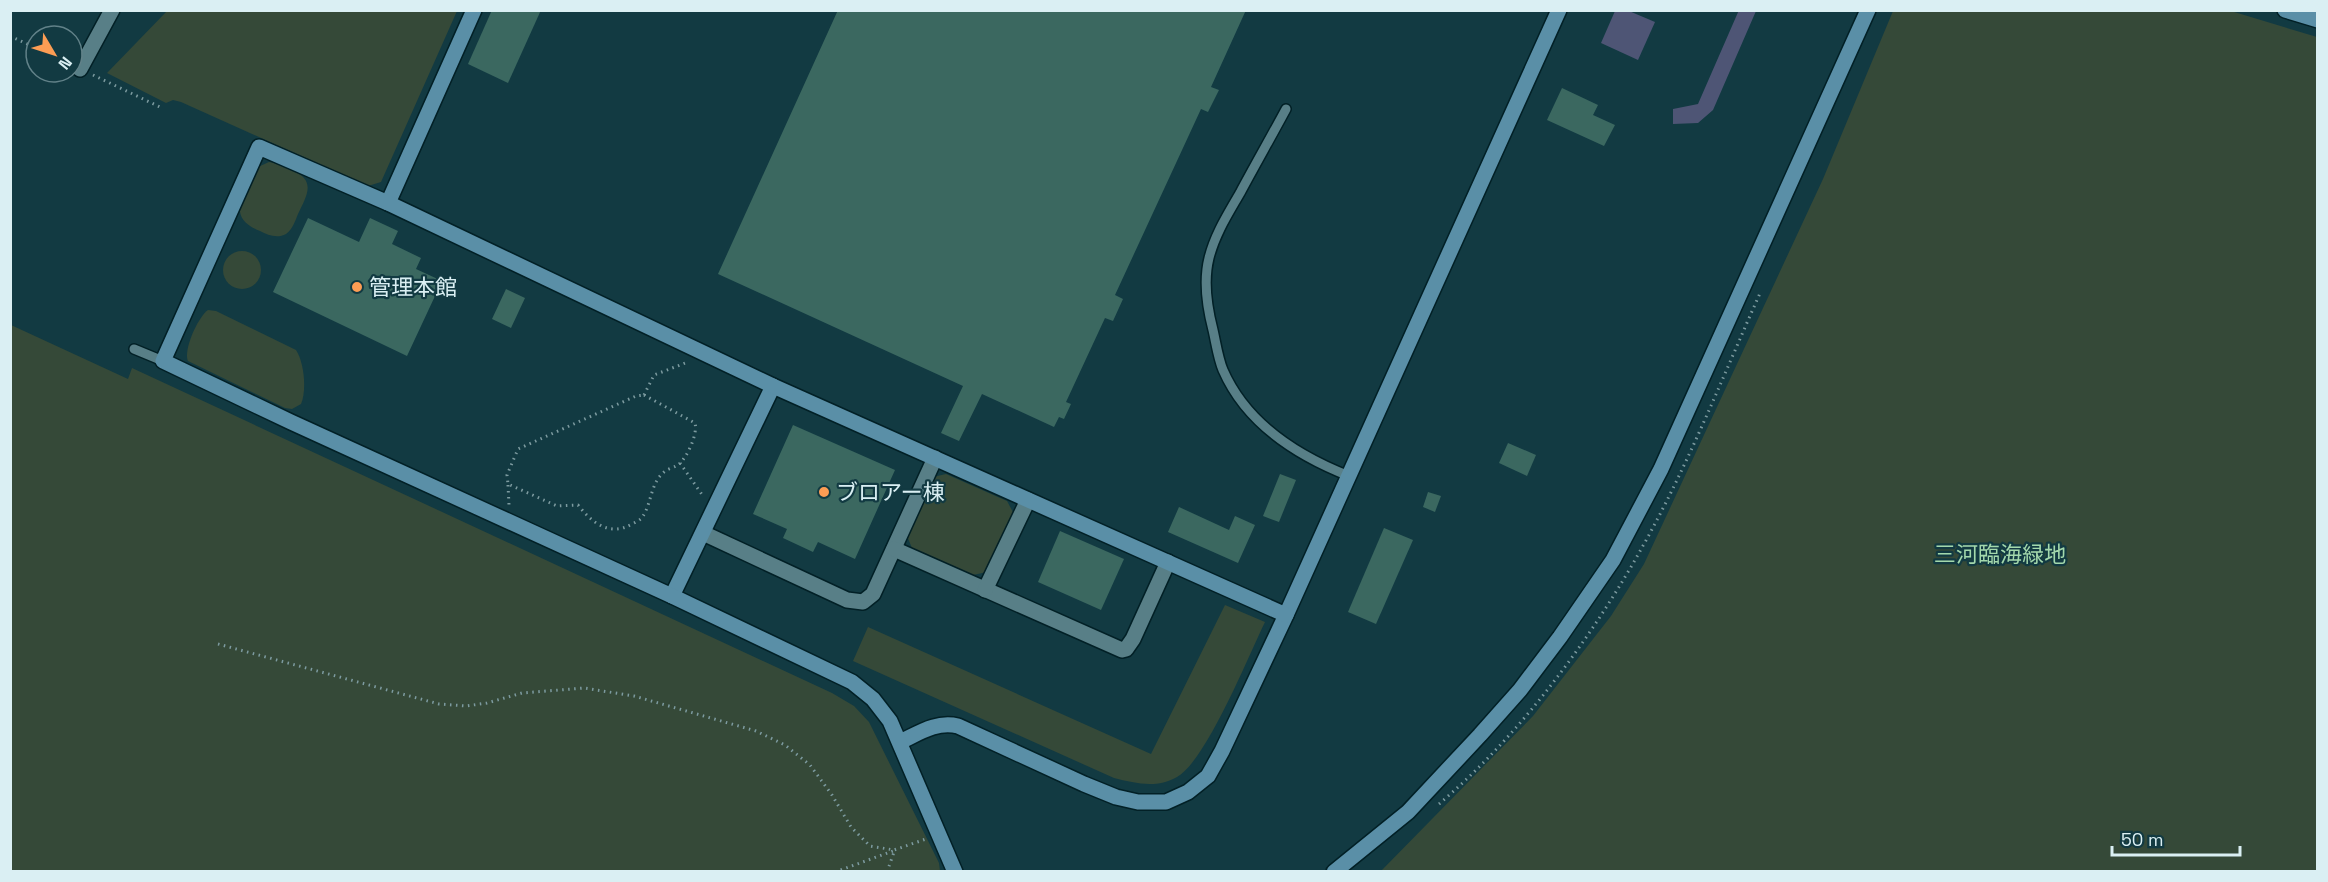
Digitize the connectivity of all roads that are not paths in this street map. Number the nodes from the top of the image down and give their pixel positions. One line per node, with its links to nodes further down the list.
1 (112, 10): 7 (street)
2 (474, 10): 9 (street)
3 (1559, 10): 14 (street)
4 (1868, 10): 24 (street)
5 (2285, 10): 6 (street)
6 (2318, 21)
7 (84, 62)
8 (1286, 109): 14 (lane)
9 (387, 203): 11 (street); 12 (street)
10 (134, 350): 11 (lane)
11 (163, 361): 20 (street)
12 (773, 386): 13 (street); 16 (street)
13 (935, 458): 15 (street); 17 (street)
14 (1349, 476): 21 (street)
15 (1028, 500): 18 (street); 19 (street)
16 (703, 533): 17 (street); 20 (street)
17 (894, 549): 19 (street)
18 (1168, 562): 19 (street); 21 (street)
19 (985, 590)
20 (672, 596): 22 (street)
21 (1286, 615): 22 (street)
22 (900, 742): 23 (street)
23 (955, 872)
24 (1334, 872)

